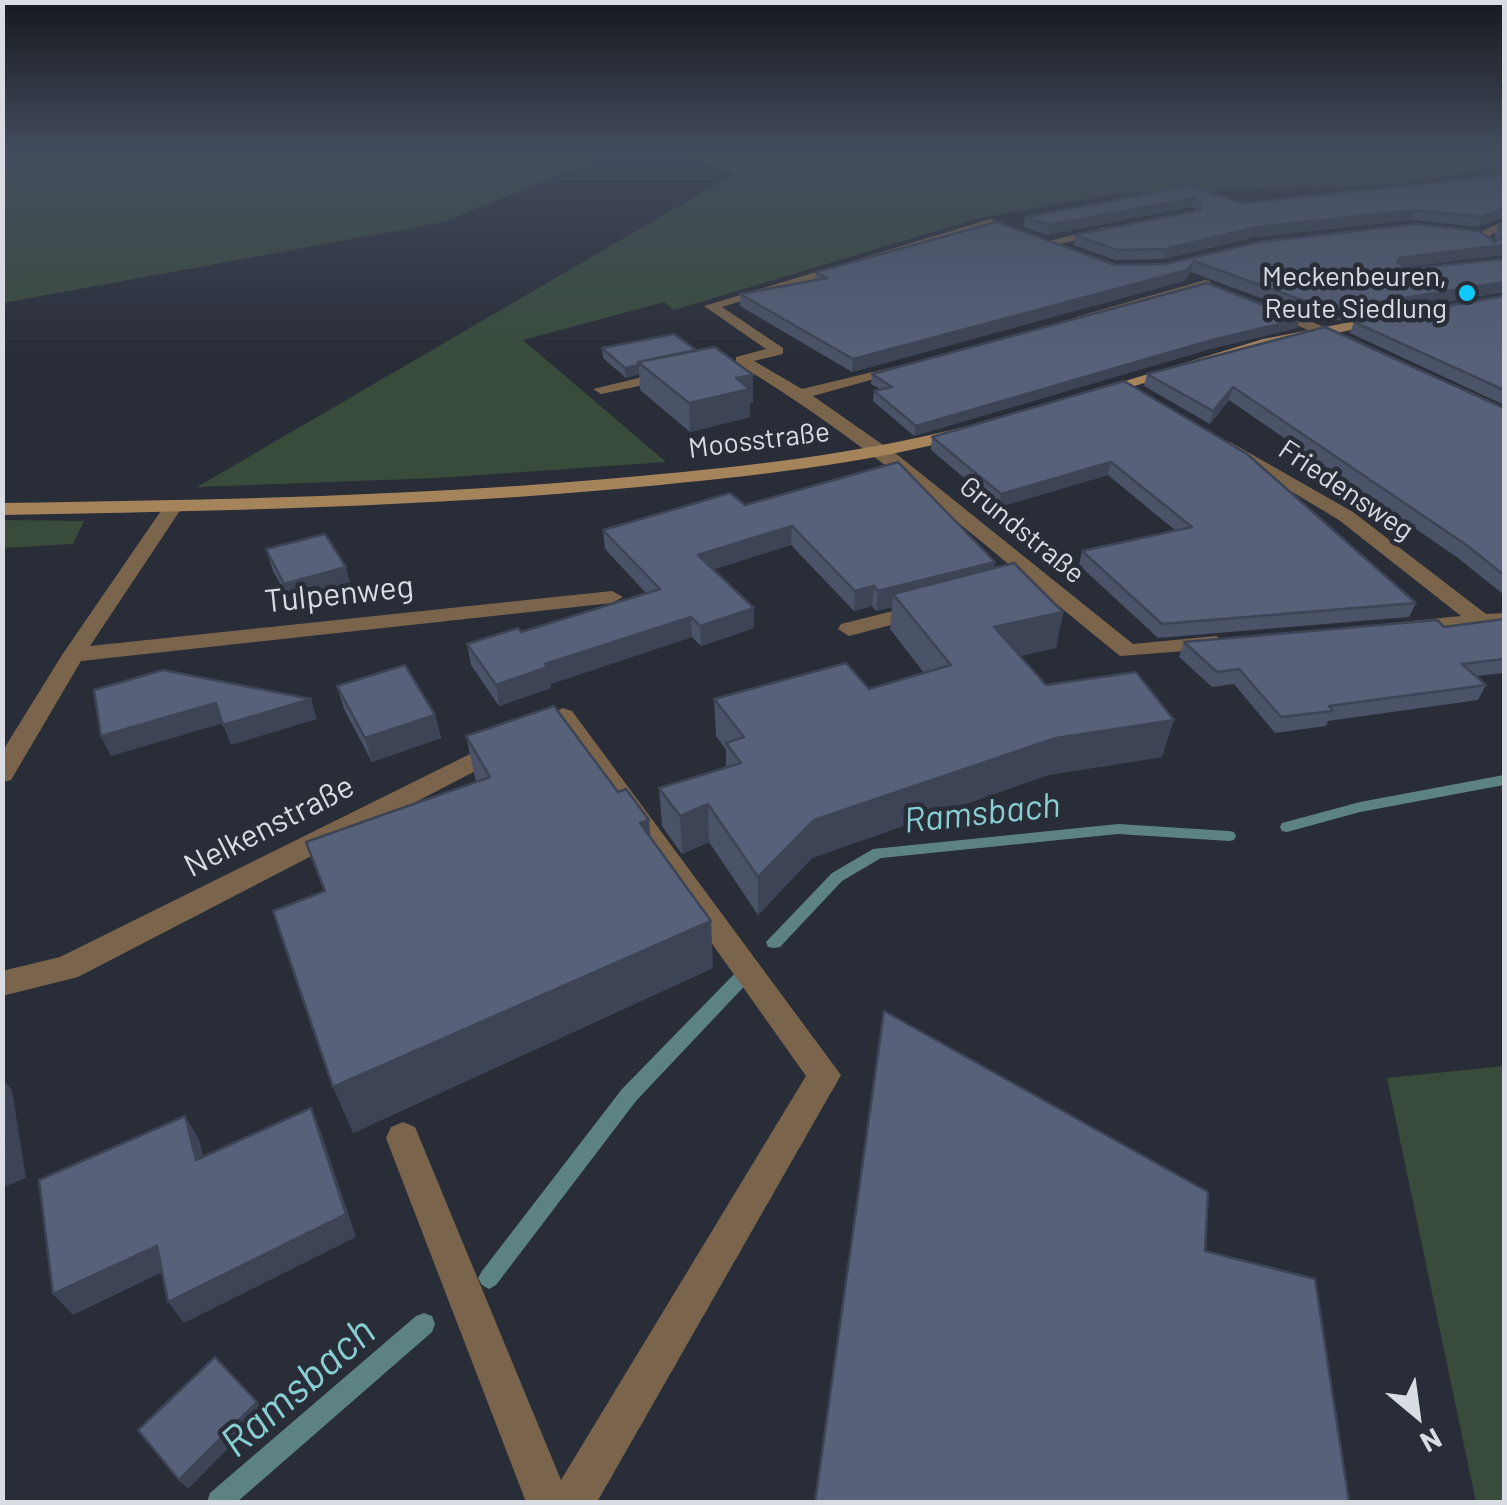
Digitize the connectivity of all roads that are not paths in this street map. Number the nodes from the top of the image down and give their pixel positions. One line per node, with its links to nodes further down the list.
1 (1504, 224): 4 (street)
2 (1122, 228): 5 (street)
3 (1463, 233): 4 (street)
4 (1480, 234): 6 (street)
5 (1051, 242): 7 (street); 18 (street)
6 (1504, 252)
7 (1082, 255)
8 (1504, 262): 9 (street)
9 (1488, 264)
10 (1178, 272): 11 (street)
11 (1206, 284): 12 (street); 15 (street)
12 (1222, 290)
13 (1256, 303): 16 (street)
14 (1410, 315): 16 (street)
15 (1072, 320)
16 (1322, 330): 17 (street); 22 (street)
17 (1355, 345)
18 (741, 360): 20 (street); 24 (street, Grundstraße)
19 (918, 362): 24 (street)
20 (723, 364)
21 (688, 371): 23 (street)
22 (1123, 383): 25 (street); 26 (street)
23 (601, 390)
24 (803, 394): 29 (street, Grundstraße)
25 (1081, 397)
26 (1155, 402)
27 (978, 428): 29 (street, Moosstraße)
28 (1218, 440): 34 (street, Friedensweg)
29 (881, 452): 30 (street, Moosstraße); 37 (street, Grundstraße)
30 (174, 506): 31 (street, Moosstraße); 38 (street)
31 (2, 509)
32 (612, 598): 38 (street, Tulpenweg)
33 (943, 604): 35 (street)
34 (1493, 620): 36 (street)
35 (849, 629)
36 (1383, 630)
37 (1246, 641)
38 (73, 655): 39 (street)
39 (2, 774)
40 (2, 984): 43 (street, Nelkenstraße)
41 (403, 1138): 42 (street)
42 (548, 1502)
43 (573, 1502)

